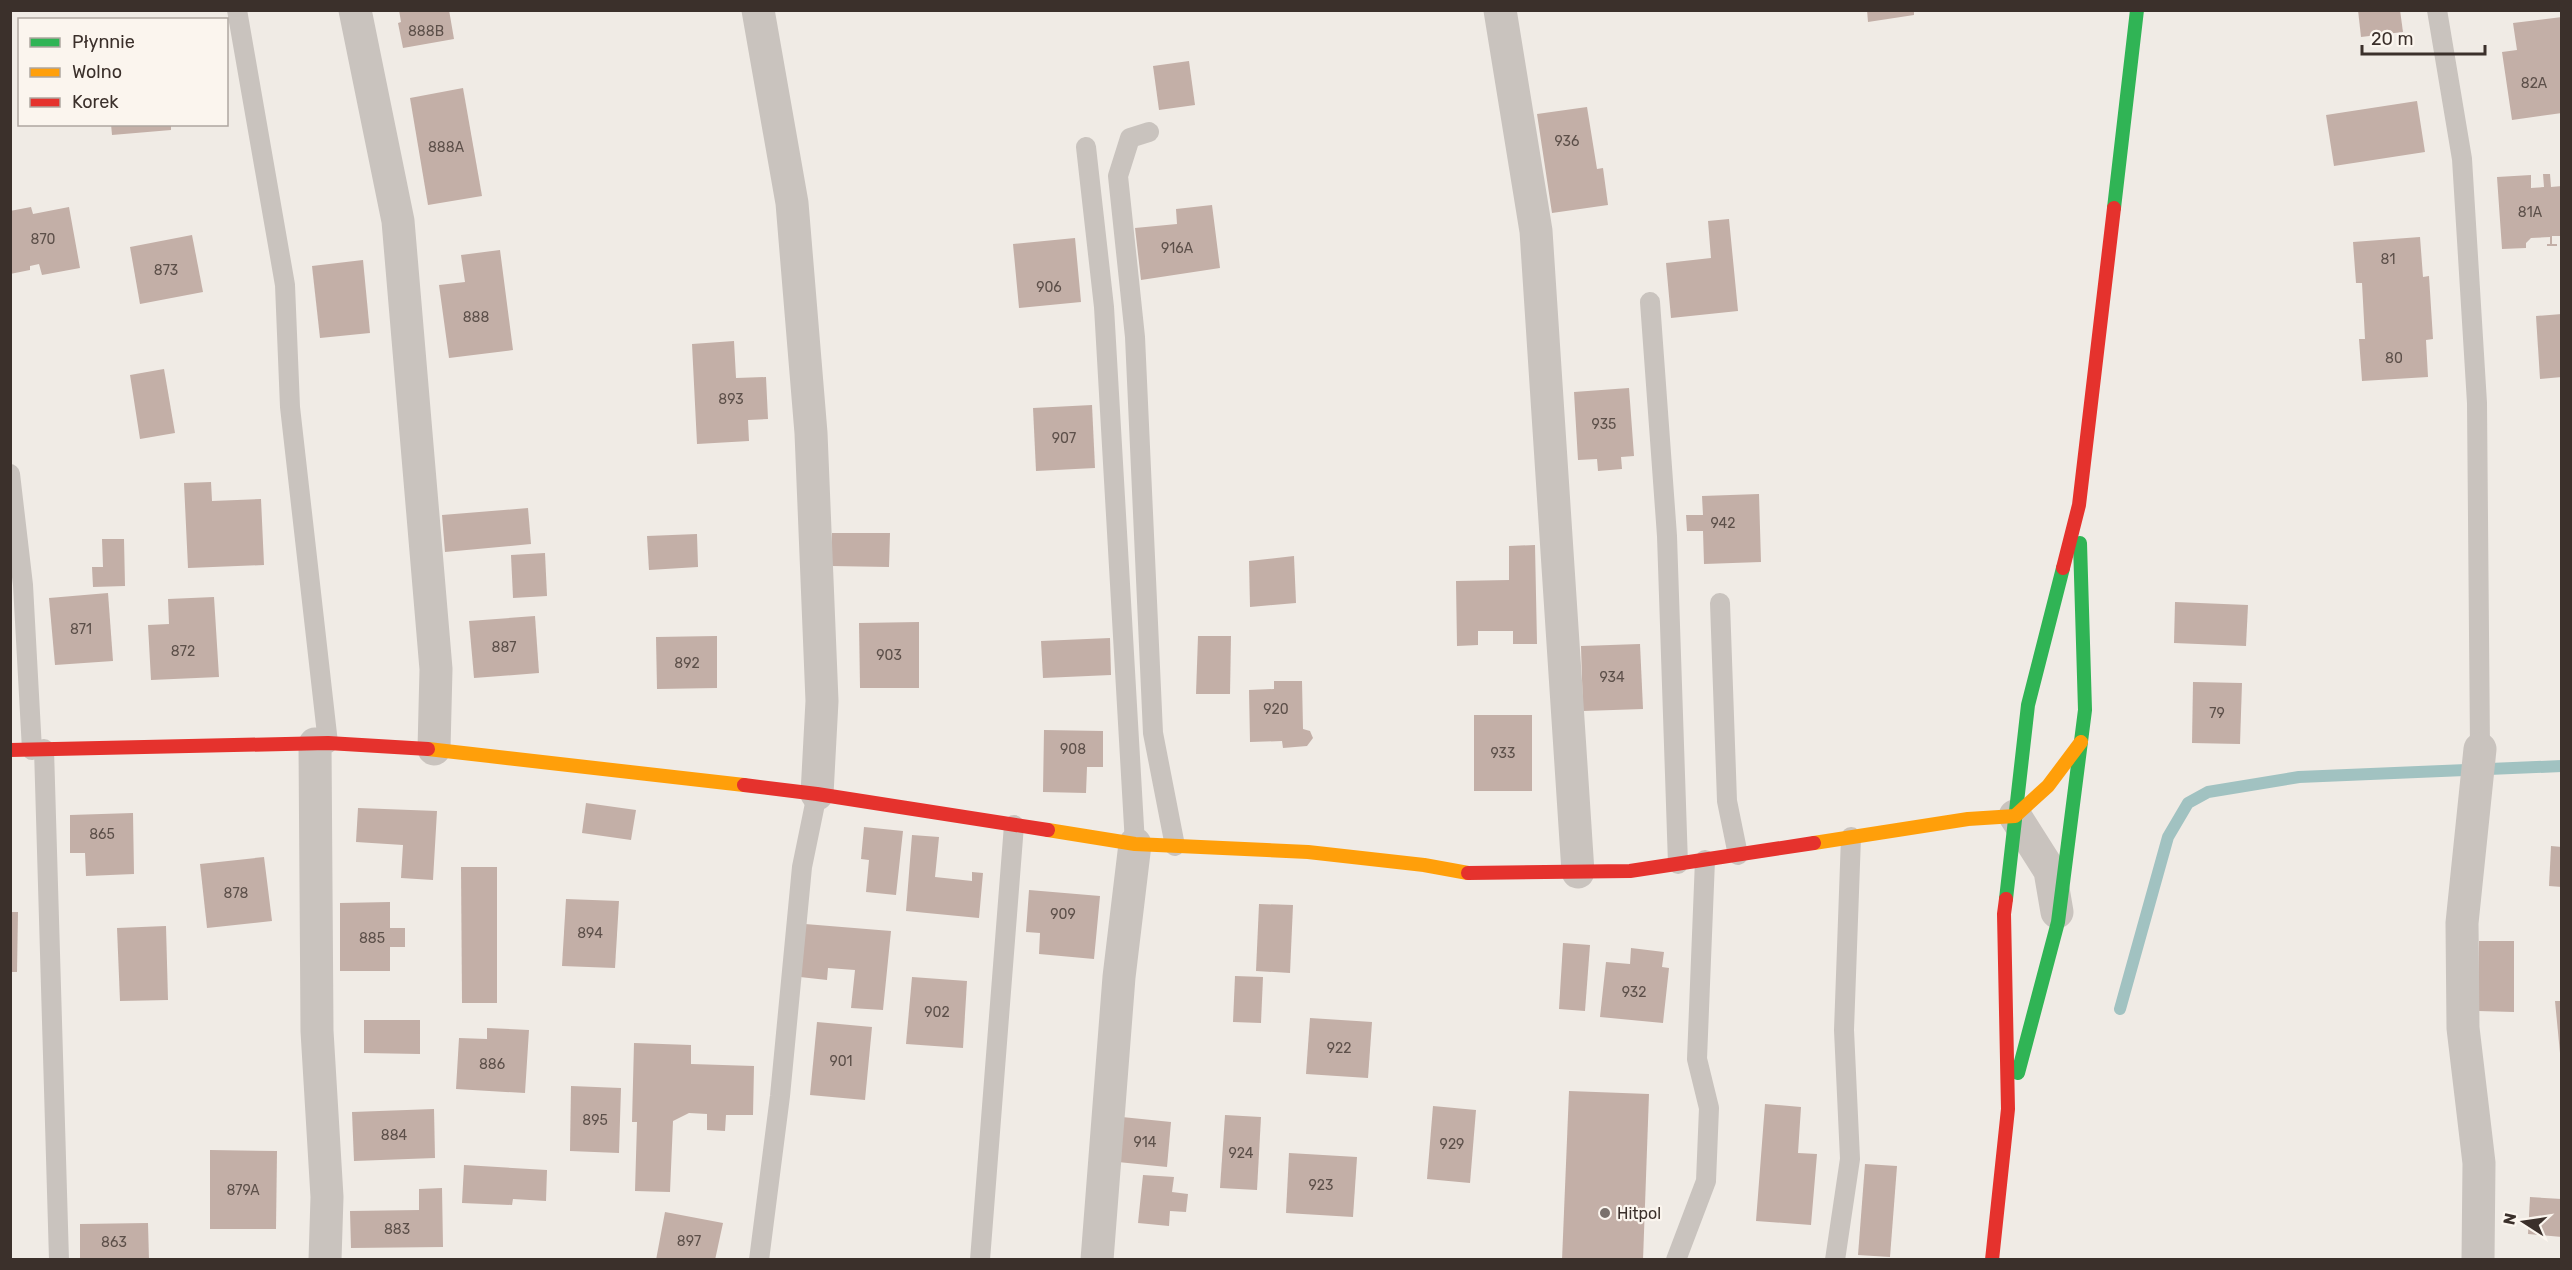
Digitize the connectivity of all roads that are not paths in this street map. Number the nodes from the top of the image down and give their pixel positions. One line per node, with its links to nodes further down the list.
1 (237, 10): 14 (lane)
2 (355, 10): 16 (street)
3 (758, 10): 19 (street)
4 (1500, 10): 28 (street)
5 (2137, 10): 11 (street)
6 (2437, 10): 17 (lane)
7 (1149, 132): 24 (lane)
8 (1086, 147): 23 (lane)
9 (1650, 302): 27 (lane)
10 (10, 474): 15 (lane)
11 (2079, 505): 13 (street); 20 (street)
12 (1720, 603): 25 (lane)
13 (2081, 742): 20 (street); 29 (street)
14 (322, 744): 15 (street); 16 (street); 32 (street)
15 (38, 749): 18 (street); 31 (lane)
16 (434, 749): 19 (street)
17 (2481, 749): 39 (street)
18 (10, 750)
19 (817, 794): 21 (street); 33 (lane)
20 (2015, 816): 22 (street); 29 (street); 30 (street)
21 (1014, 825): 23 (street); 34 (lane)
22 (1851, 837): 25 (street); 37 (lane)
23 (1135, 844): 24 (street); 35 (street)
24 (1175, 846): 28 (street)
25 (1738, 855): 26 (street)
26 (1705, 860): 27 (street); 36 (lane)
27 (1678, 864): 28 (street)
28 (1578, 872)
29 (2058, 922): 30 (street)
30 (2008, 1109): 38 (street)
31 (59, 1260)
32 (325, 1260)
33 (759, 1260)
34 (980, 1260)
35 (1097, 1260)
36 (1676, 1260)
37 (1835, 1260)
38 (1992, 1260)
39 (2478, 1260)

